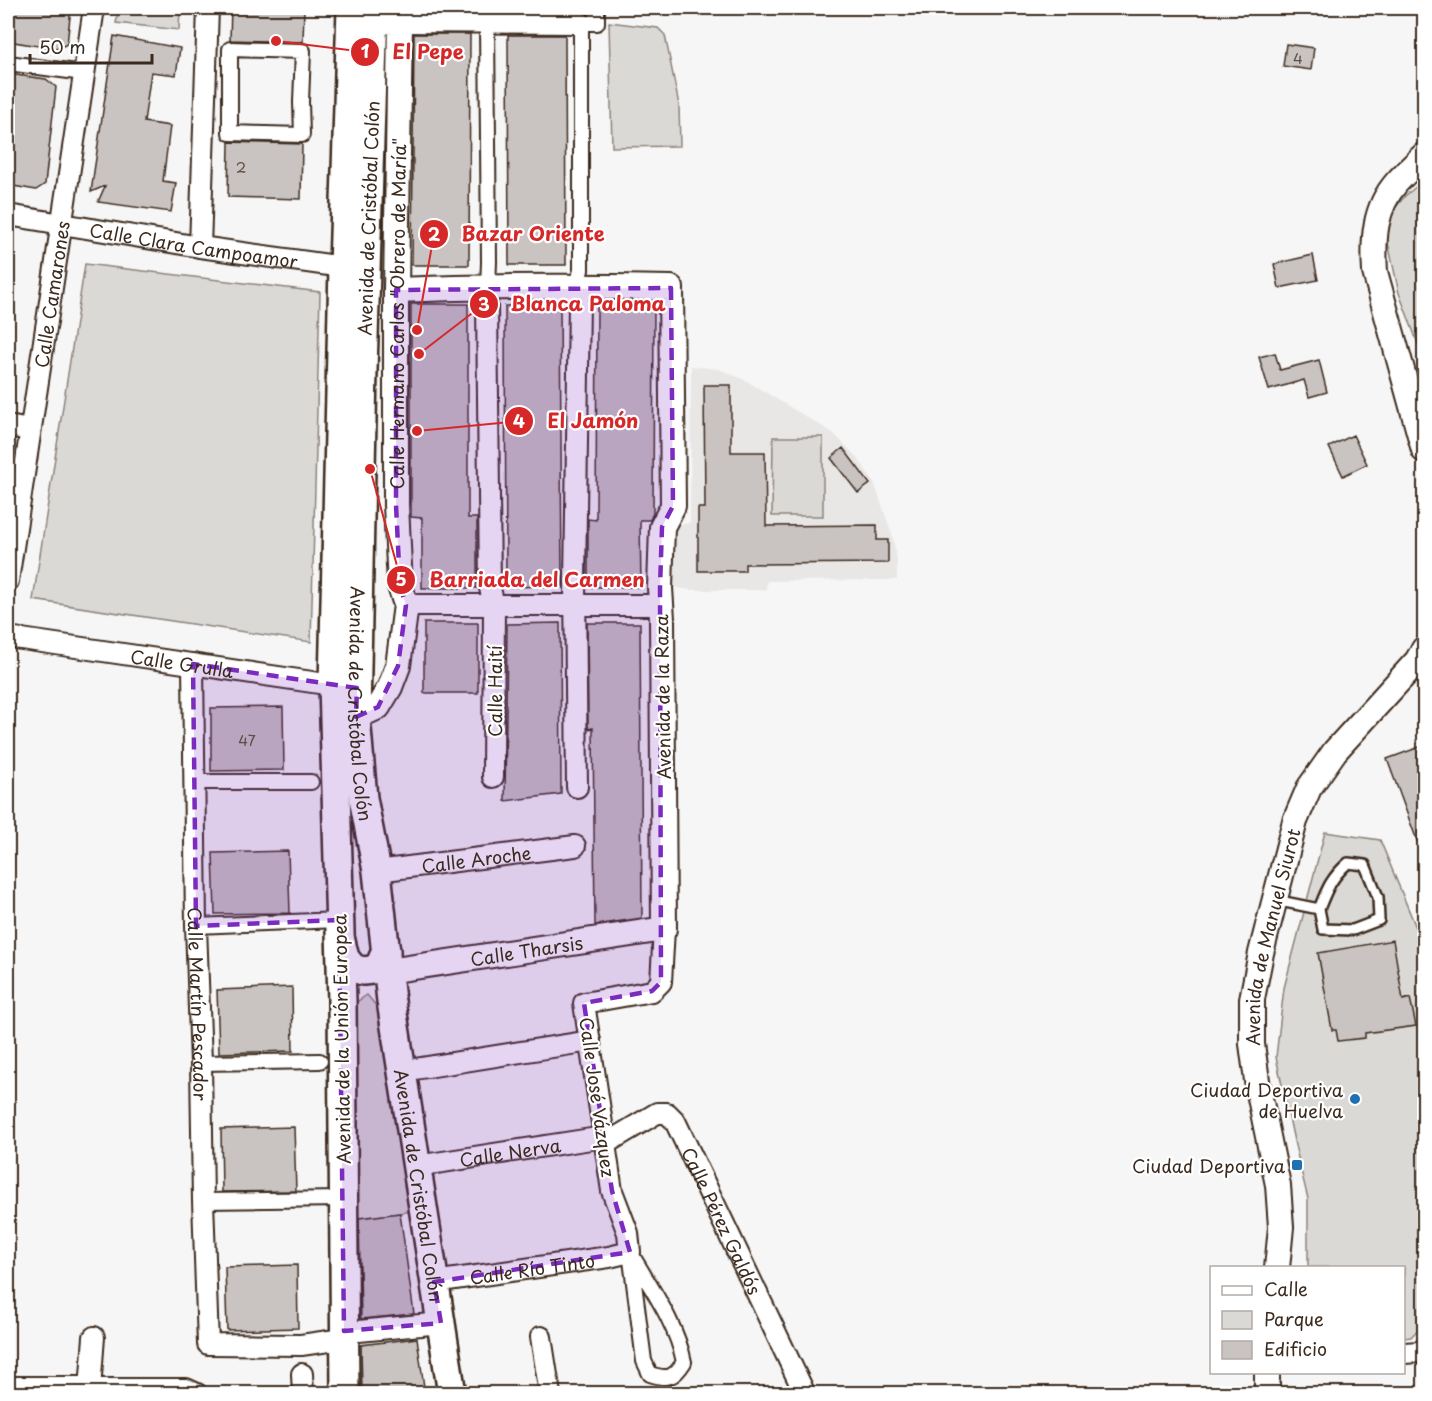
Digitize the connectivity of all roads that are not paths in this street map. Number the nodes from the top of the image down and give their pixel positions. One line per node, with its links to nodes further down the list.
1 (94, 8): 9 (street, Calle Camarones)
2 (208, 8): 14 (street)
3 (597, 8): 7 (street)
4 (366, 12): 5 (street); 15 (main road, Avenida de Cristóbal Colón); 30 (main road, Avenida de Cristóbal Colón)
5 (401, 19): 6 (street); 18 (street, Calle Hermano Carlos "Obrero de María")
6 (487, 22): 7 (street); 17 (street)
7 (581, 23): 16 (street)
8 (8, 63): 9 (street)
9 (84, 73): 13 (street, Calle Camarones)
10 (230, 133): 10 (street)
11 (1425, 154): 21 (street)
12 (8, 215): 13 (street, Calle Clara Campoamor)
13 (62, 223): 14 (street, Calle Clara Campoamor); 20 (street, Calle Camarones)
14 (200, 247): 15 (street, Calle Clara Campoamor)
15 (343, 267): 30 (main road, Avenida de Cristóbal Colón)
16 (577, 286): 17 (street); 24 (street); 25 (street, Avenida de la Raza)
17 (488, 287): 18 (street); 26 (street, Calle Haití)
18 (396, 290): 23 (street, Calle Hermano Carlos "Obrero de María")
19 (8, 426): 20 (street)
20 (30, 430): 22 (street, Calle Camarones)
21 (1425, 450)
22 (8, 581)
23 (406, 605): 26 (street); 31 (street, Calle Hermano Carlos "Obrero de María")
24 (575, 605): 25 (street); 26 (street); 35 (street)
25 (660, 605): 41 (street, Avenida de la Raza)
26 (494, 606): 32 (street, Calle Haití)
27 (8, 637): 29 (street, Calle Grulla)
28 (1425, 649): 38 (street, Avenida de Manuel Siurot)
29 (193, 664): 30 (street, Calle Grulla); 33 (street, Calle Martín Pescador)
30 (345, 687): 31 (main road, Avenida de Cristóbal Colón); 42 (main road, Avenida de la Unión Europea)
31 (356, 717): 37 (main road, Avenida de Cristóbal Colón)
32 (493, 777)
33 (194, 782): 34 (street); 40 (street, Calle Martín Pescador)
34 (311, 782)
35 (577, 787)
36 (575, 846): 37 (street, Calle Aroche)
37 (377, 871): 43 (main road, Avenida de Cristóbal Colón)
38 (1275, 900): 39 (lane); 55 (street, Avenida de Manuel Siurot)
39 (1318, 909): 39 (lane)
40 (196, 927): 42 (street); 48 (street, Calle Martín Pescador)
41 (664, 928): 43 (street, Calle Tharsis); 46 (street, Calle José Vázquez)
42 (339, 929): 43 (main road); 44 (main road, Avenida de la Unión Europea)
43 (387, 961): 45 (main road, Avenida de Cristóbal Colón)
44 (342, 1001): 45 (main road); 52 (main road, Avenida de la Unión Europea)
45 (391, 1001): 49 (main road, Avenida de Cristóbal Colón)
46 (590, 1041): 49 (street); 50 (street, Calle José Vázquez)
47 (320, 1061): 48 (street)
48 (201, 1063): 53 (street, Calle Martín Pescador)
49 (402, 1071): 51 (main road, Avenida de Cristóbal Colón)
50 (604, 1140): 51 (street, Calle Nerva); 54 (street, Calle José Vázquez); 69 (street, Calle Pérez Galdós)
51 (417, 1166): 56 (main road, Avenida de Cristóbal Colón)
52 (343, 1199): 53 (street); 59 (main road, Avenida de la Unión Europea)
53 (203, 1201): 59 (street, Calle Martín Pescador)
54 (630, 1252): 54 (street); 56 (street, Calle Río Tinto)
55 (1276, 1266)
56 (434, 1282): 58 (main road, Avenida de Cristóbal Colón)
57 (643, 1286): 57 (street)
58 (441, 1323): 59 (street); 67 (main road, Avenida de Cristóbal Colón)
59 (343, 1335): 66 (main road, Avenida de la Unión Europea)
60 (94, 1337): 64 (street)
61 (541, 1337): 68 (street)
62 (1267, 1374): 70 (street)
63 (8, 1389): 64 (street)
64 (90, 1391): 65 (street)
65 (197, 1394)
66 (345, 1394)
67 (452, 1394)
68 (550, 1394)
69 (805, 1394)
70 (1267, 1394)

